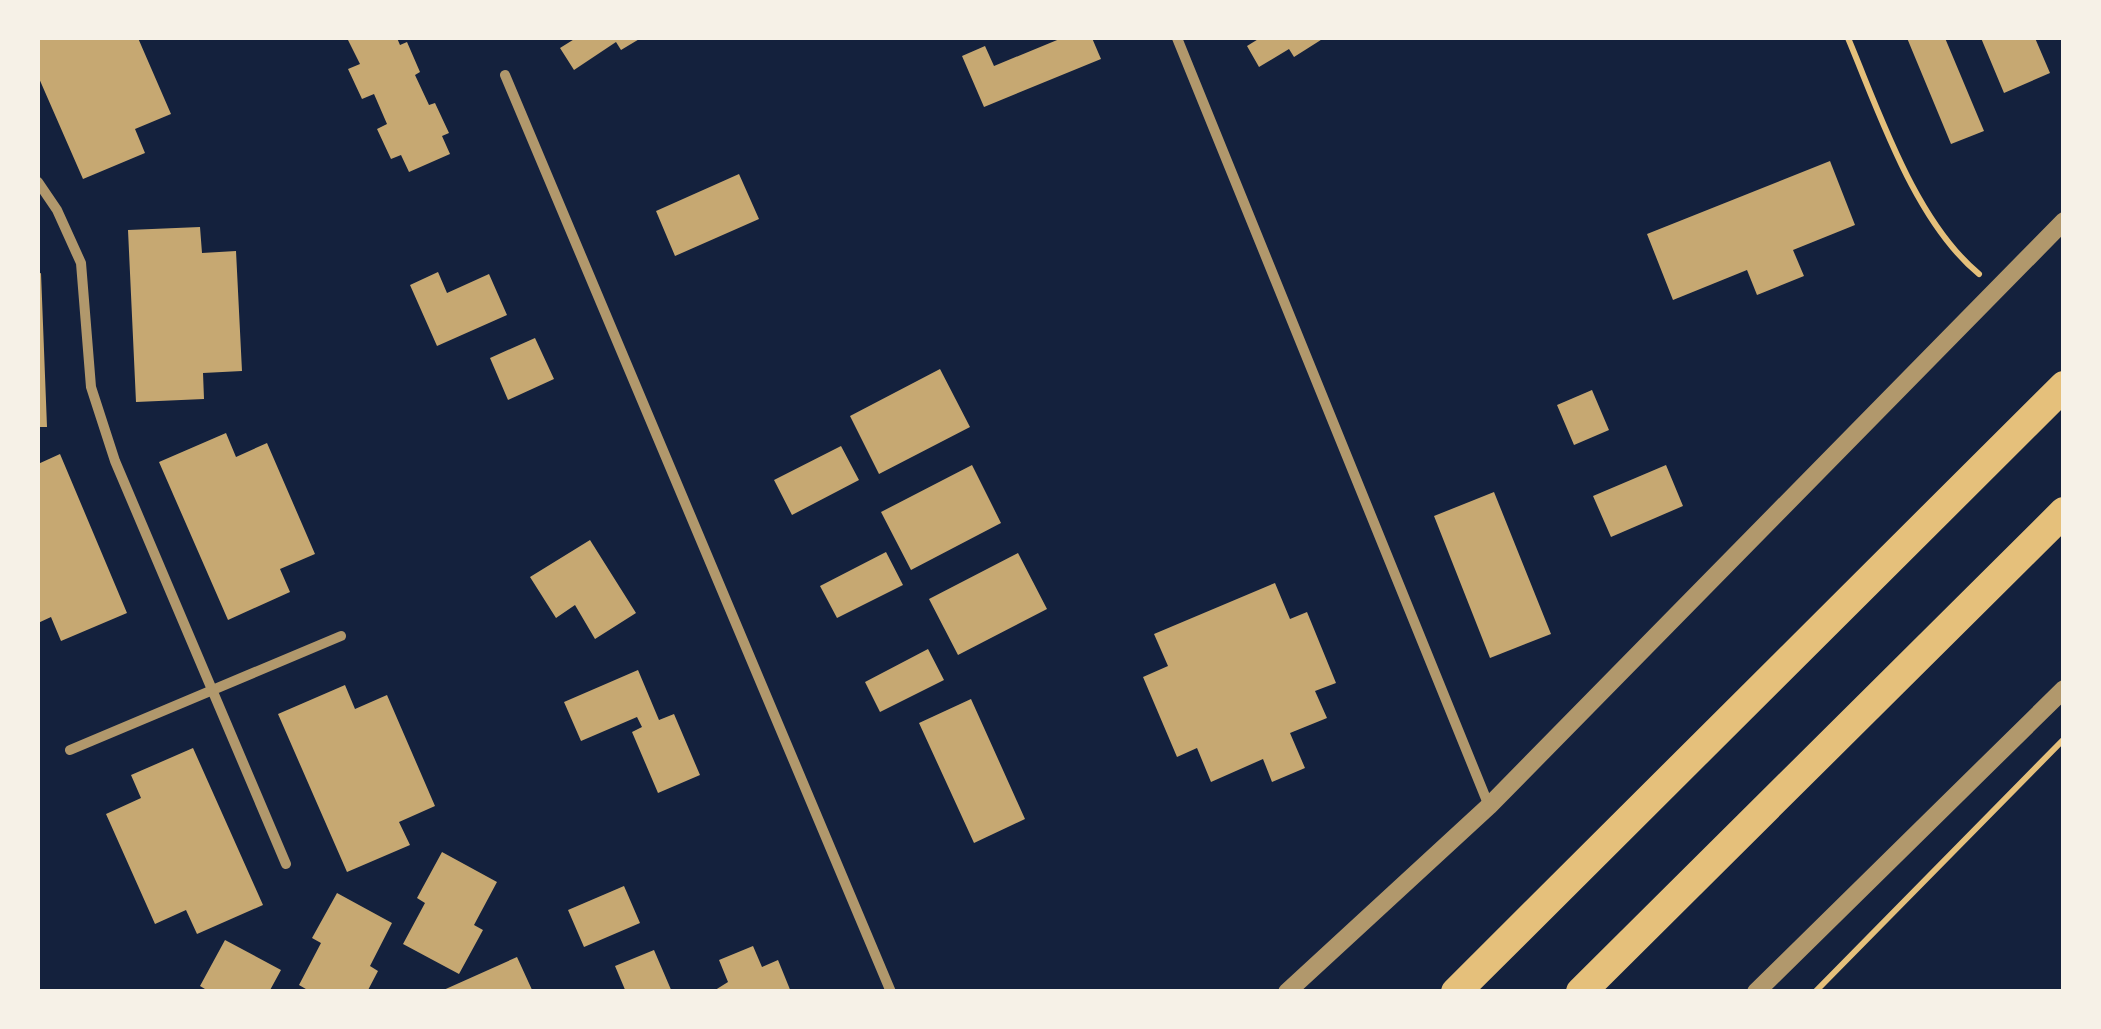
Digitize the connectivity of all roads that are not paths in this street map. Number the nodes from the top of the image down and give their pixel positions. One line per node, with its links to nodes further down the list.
1 (1177, 38): 11 (street)
2 (505, 75): 13 (street)
3 (38, 182): 9 (street)
4 (2064, 221): 11 (street)
5 (2064, 386): 15 (highway)
6 (2064, 512): 16 (highway)
7 (341, 636): 9 (street)
8 (2064, 689): 17 (street)
9 (212, 690): 10 (street); 12 (street)
10 (70, 750)
11 (1489, 806): 14 (street)
12 (286, 864)
13 (891, 992)
14 (1286, 992)
15 (1456, 992)
16 (1581, 992)
17 (1756, 992)

